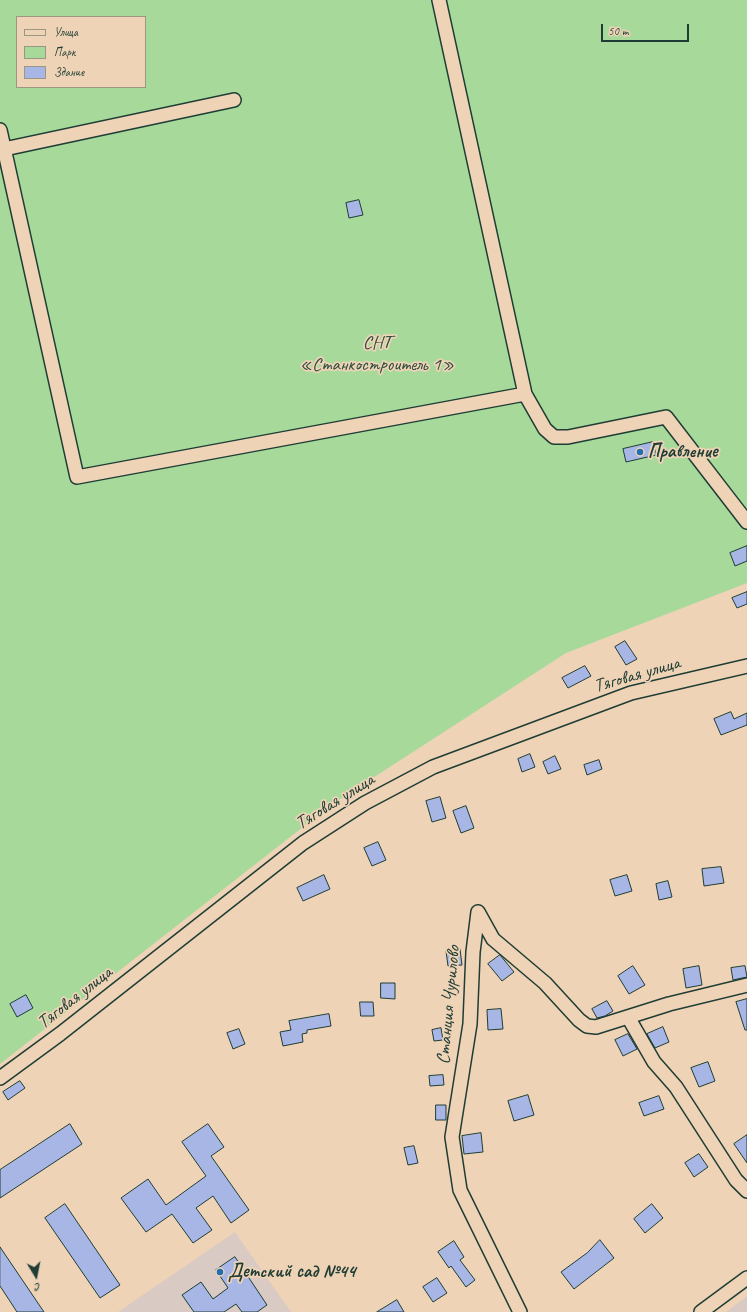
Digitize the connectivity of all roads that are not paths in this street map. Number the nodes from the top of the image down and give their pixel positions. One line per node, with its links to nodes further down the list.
1 (439, 0): 5 (street)
2 (234, 100): 4 (street)
3 (0, 130): 4 (street)
4 (2, 149): 5 (street)
5 (525, 394): 6 (street)
6 (747, 522)
7 (747, 666): 10 (street, Тяговая улица)
8 (747, 985): 9 (street, Станция Чурилово)
9 (628, 1017): 11 (street); 13 (street, Станция Чурилово)
10 (0, 1078)
11 (747, 1191)
12 (747, 1278): 14 (street)
13 (520, 1312)
14 (701, 1312)

